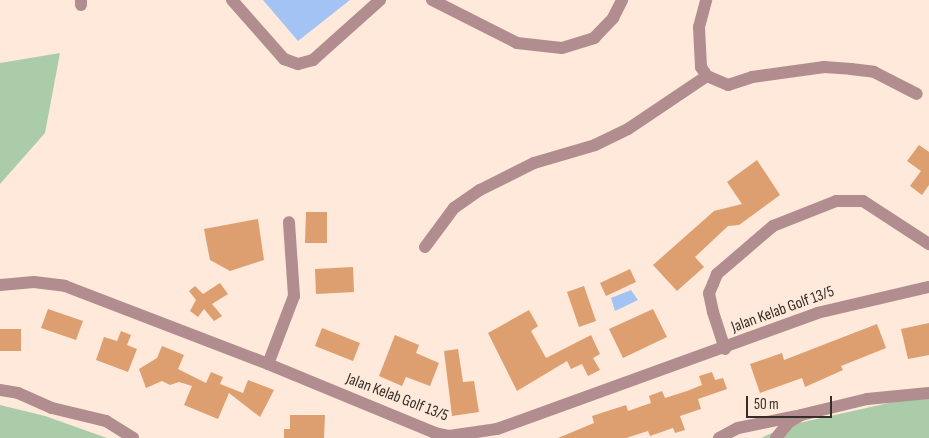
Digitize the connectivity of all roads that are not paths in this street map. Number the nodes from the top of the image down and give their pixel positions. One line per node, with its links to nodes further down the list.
1 (232, 0): 2 (street)
2 (380, 0)
3 (432, 0): 4 (street)
4 (623, 0)
5 (706, 0): 6 (street)
6 (708, 76): 7 (street); 10 (street)
7 (917, 94)
8 (289, 222): 14 (street)
9 (929, 244): 13 (street)
10 (425, 246)
11 (0, 284): 14 (street, Jalan Kelab Golf 13/5)
12 (929, 287): 13 (street, Jalan Kelab Golf 13/5)
13 (725, 349): 14 (street, Jalan Kelab Golf 13/5)
14 (268, 364)
15 (0, 390): 18 (street)
16 (929, 393): 17 (street)
17 (801, 415): 19 (street); 20 (street)
18 (133, 438)
19 (719, 438)
20 (776, 438)

